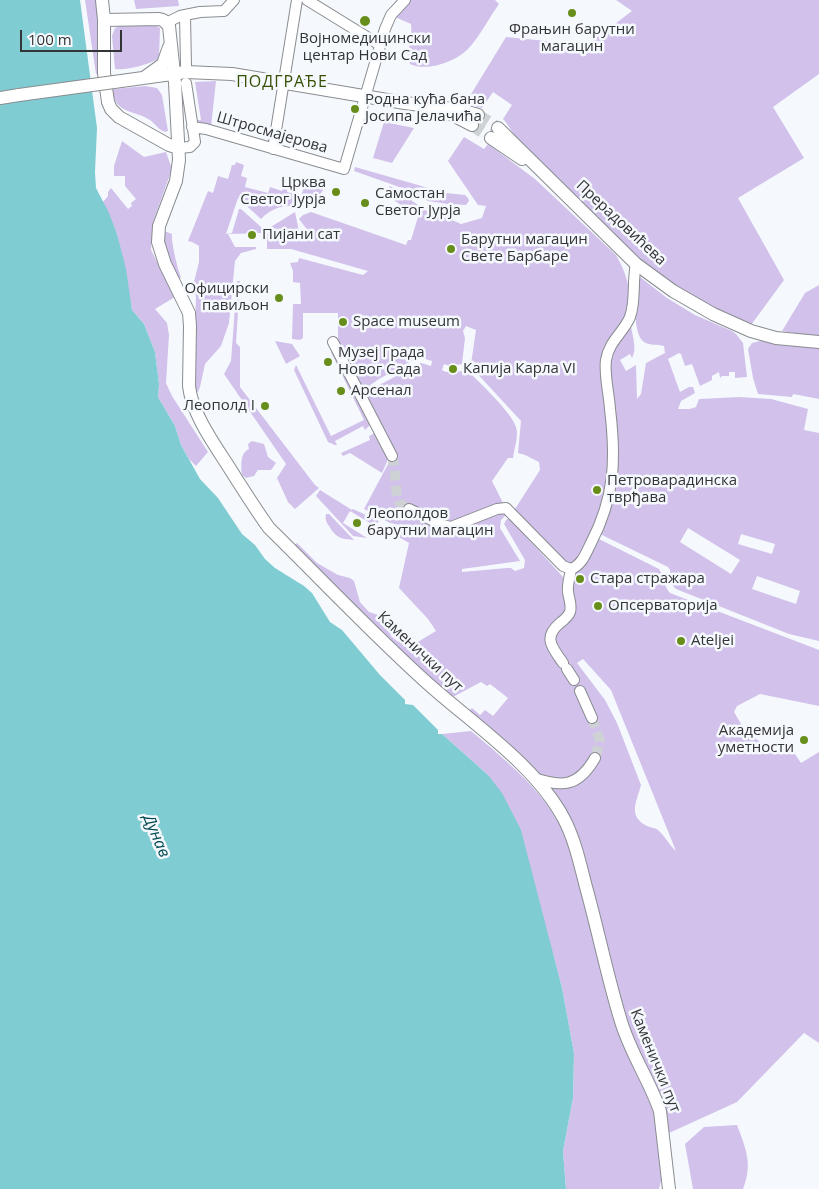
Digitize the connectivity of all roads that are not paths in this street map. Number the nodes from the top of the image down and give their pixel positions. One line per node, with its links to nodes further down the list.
1 (102, 0): 7 (main road)
2 (234, 0): 6 (street)
3 (297, 0): 14 (street)
4 (307, 0): 10 (street)
5 (405, 0): 10 (street)
6 (186, 15): 8 (street); 11 (street)
7 (104, 20): 8 (main road); 22 (main road)
8 (166, 22): 9 (main road, Каменички пут)
9 (170, 43): 12 (main road, Каменички пут); 13 (main road)
10 (380, 45): 16 (street)
11 (186, 66)
12 (174, 74): 13 (main road); 14 (main road); 18 (main road, Каменички пут)
13 (143, 78): 17 (main road, bridge); 18 (main road)
14 (284, 82): 16 (main road); 23 (street)
15 (186, 83): 20 (street)
16 (365, 96): 19 (main road); 23 (street, Штросмајерова)
17 (0, 98)
18 (176, 105): 22 (main road, Каменички пут)
19 (475, 120)
20 (192, 127): 22 (street); 23 (street, Штросмајерова)
21 (494, 133): 24 (main road, Прерадовићева)
22 (179, 148): 34 (main road, Каменички пут)
23 (273, 149)
24 (636, 264): 26 (main road, Прерадовићева); 29 (street)
25 (333, 342): 27 (street)
26 (819, 342)
27 (392, 456)
28 (409, 509): 29 (street)
29 (571, 569): 30 (street)
30 (574, 680)
31 (580, 691): 32 (street)
32 (592, 718)
33 (595, 758): 34 (street)
34 (534, 778): 35 (main road, Каменички пут)
35 (668, 1188)

